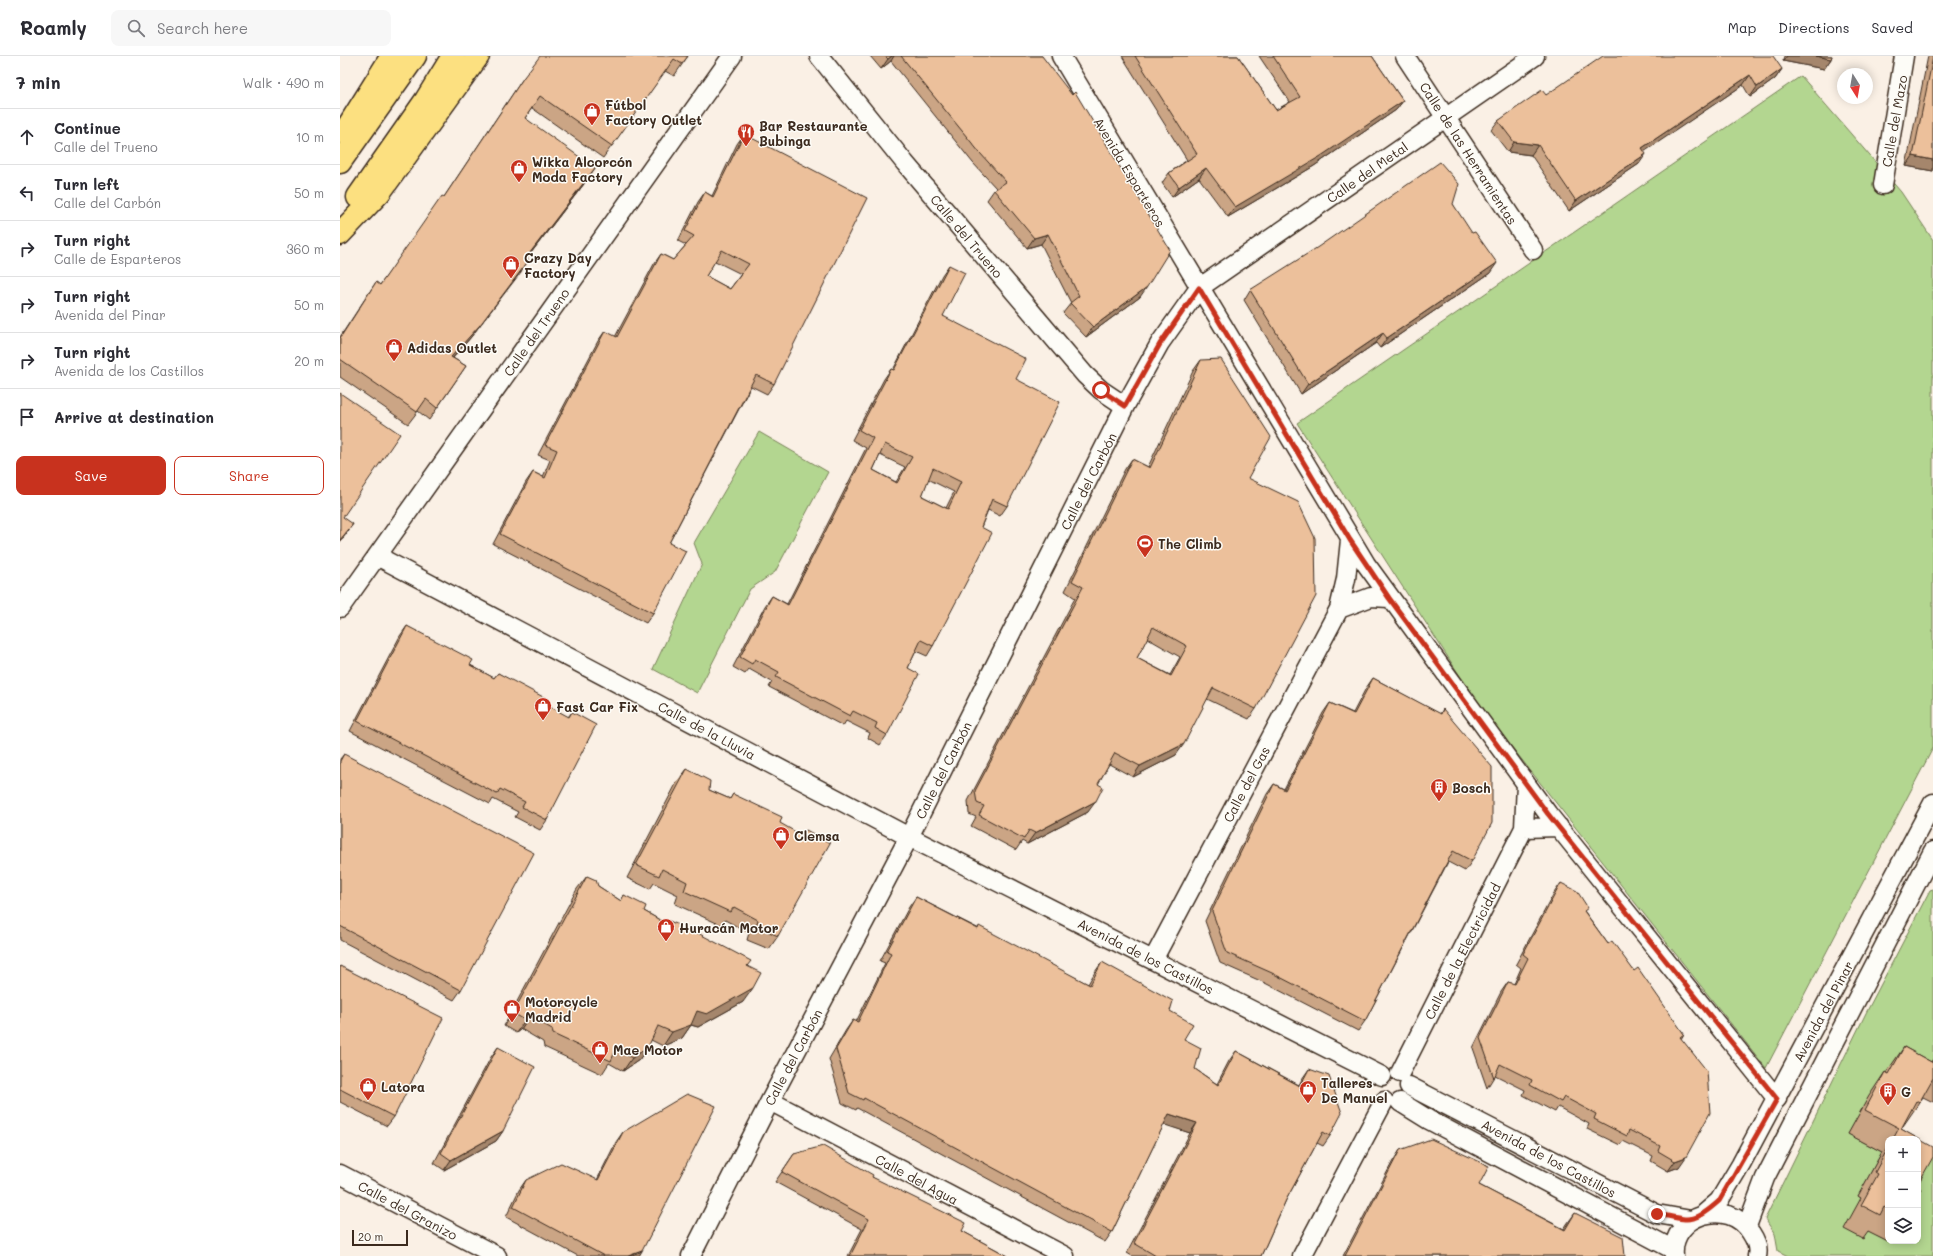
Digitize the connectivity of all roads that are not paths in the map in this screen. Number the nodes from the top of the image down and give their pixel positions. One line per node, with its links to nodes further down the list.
1 (392, 56): 12 (highway)
2 (415, 56): 13 (highway)
3 (453, 56): 15 (highway)
4 (478, 56): 16 (highway)
5 (732, 56): 21 (street, Calle del Trueno)
6 (819, 56): 19 (street, Calle del Trueno)
7 (1061, 56): 18 (street, Avenida Esparteros)
8 (1404, 56): 11 (street, Calle de las Herramientas)
9 (1535, 56): 11 (street, Calle del Metal)
10 (1904, 56): 14 (street, Calle del Mazo)
11 (1445, 118): 17 (street, Calle de las Herramientas); 18 (street, Calle del Metal)
12 (340, 140)
13 (340, 162)
14 (1883, 185)
15 (340, 223)
16 (340, 234)
17 (1533, 250)
18 (1199, 288): 19 (street, Calle del Carbón); 20 (street, Avenida Esparteros)
19 (1125, 406): 29 (street, Calle del Carbón)
20 (1350, 540): 22 (street, Avenida Esparteros); 24 (street, Calle del Gas)
21 (377, 556): 23 (street, Calle del Trueno); 29 (street, Calle de la Lluvia)
22 (1389, 598): 24 (street); 25 (street, Avenida Esparteros)
23 (340, 608)
24 (1339, 609): 33 (street, Calle del Gas)
25 (1526, 784): 27 (street, Avenida Esparteros); 28 (street, Calle de la Electricidad)
26 (1933, 803): 30 (street, Avenida del Pinar)
27 (1554, 820): 28 (street); 36 (street, Avenida Esparteros)
28 (1524, 828): 35 (street, Calle de la Electricidad)
29 (909, 837): 33 (street, Avenida de los Castillos); 37 (street, Calle del Carbón)
30 (1916, 837): 31 (street); 36 (street, Avenida del Pinar)
31 (1933, 846)
32 (1933, 851): 41 (street, Avenida del Pinar)
33 (1153, 960): 34 (street, Avenida de los Castillos)
34 (1382, 1076): 35 (street); 38 (street)
35 (1404, 1080): 38 (street); 40 (street, Avenida de los Castillos)
36 (1777, 1099): 40 (street, Avenida del Pinar)
37 (770, 1101): 45 (street, Calle del Carbón); 46 (street, Calle del Agua)
38 (1392, 1101): 42 (street, Avenida de los Castillos); 47 (street)
39 (340, 1174): 44 (street, Calle del Granizo)
40 (1698, 1217): 41 (street, Avenida de los Castillos); 42 (street, Avenida del Pinar)
41 (1747, 1226): 43 (street)
42 (1674, 1253)
43 (1758, 1255)
44 (497, 1256)
45 (691, 1256)
46 (1065, 1256)
47 (1302, 1256)

